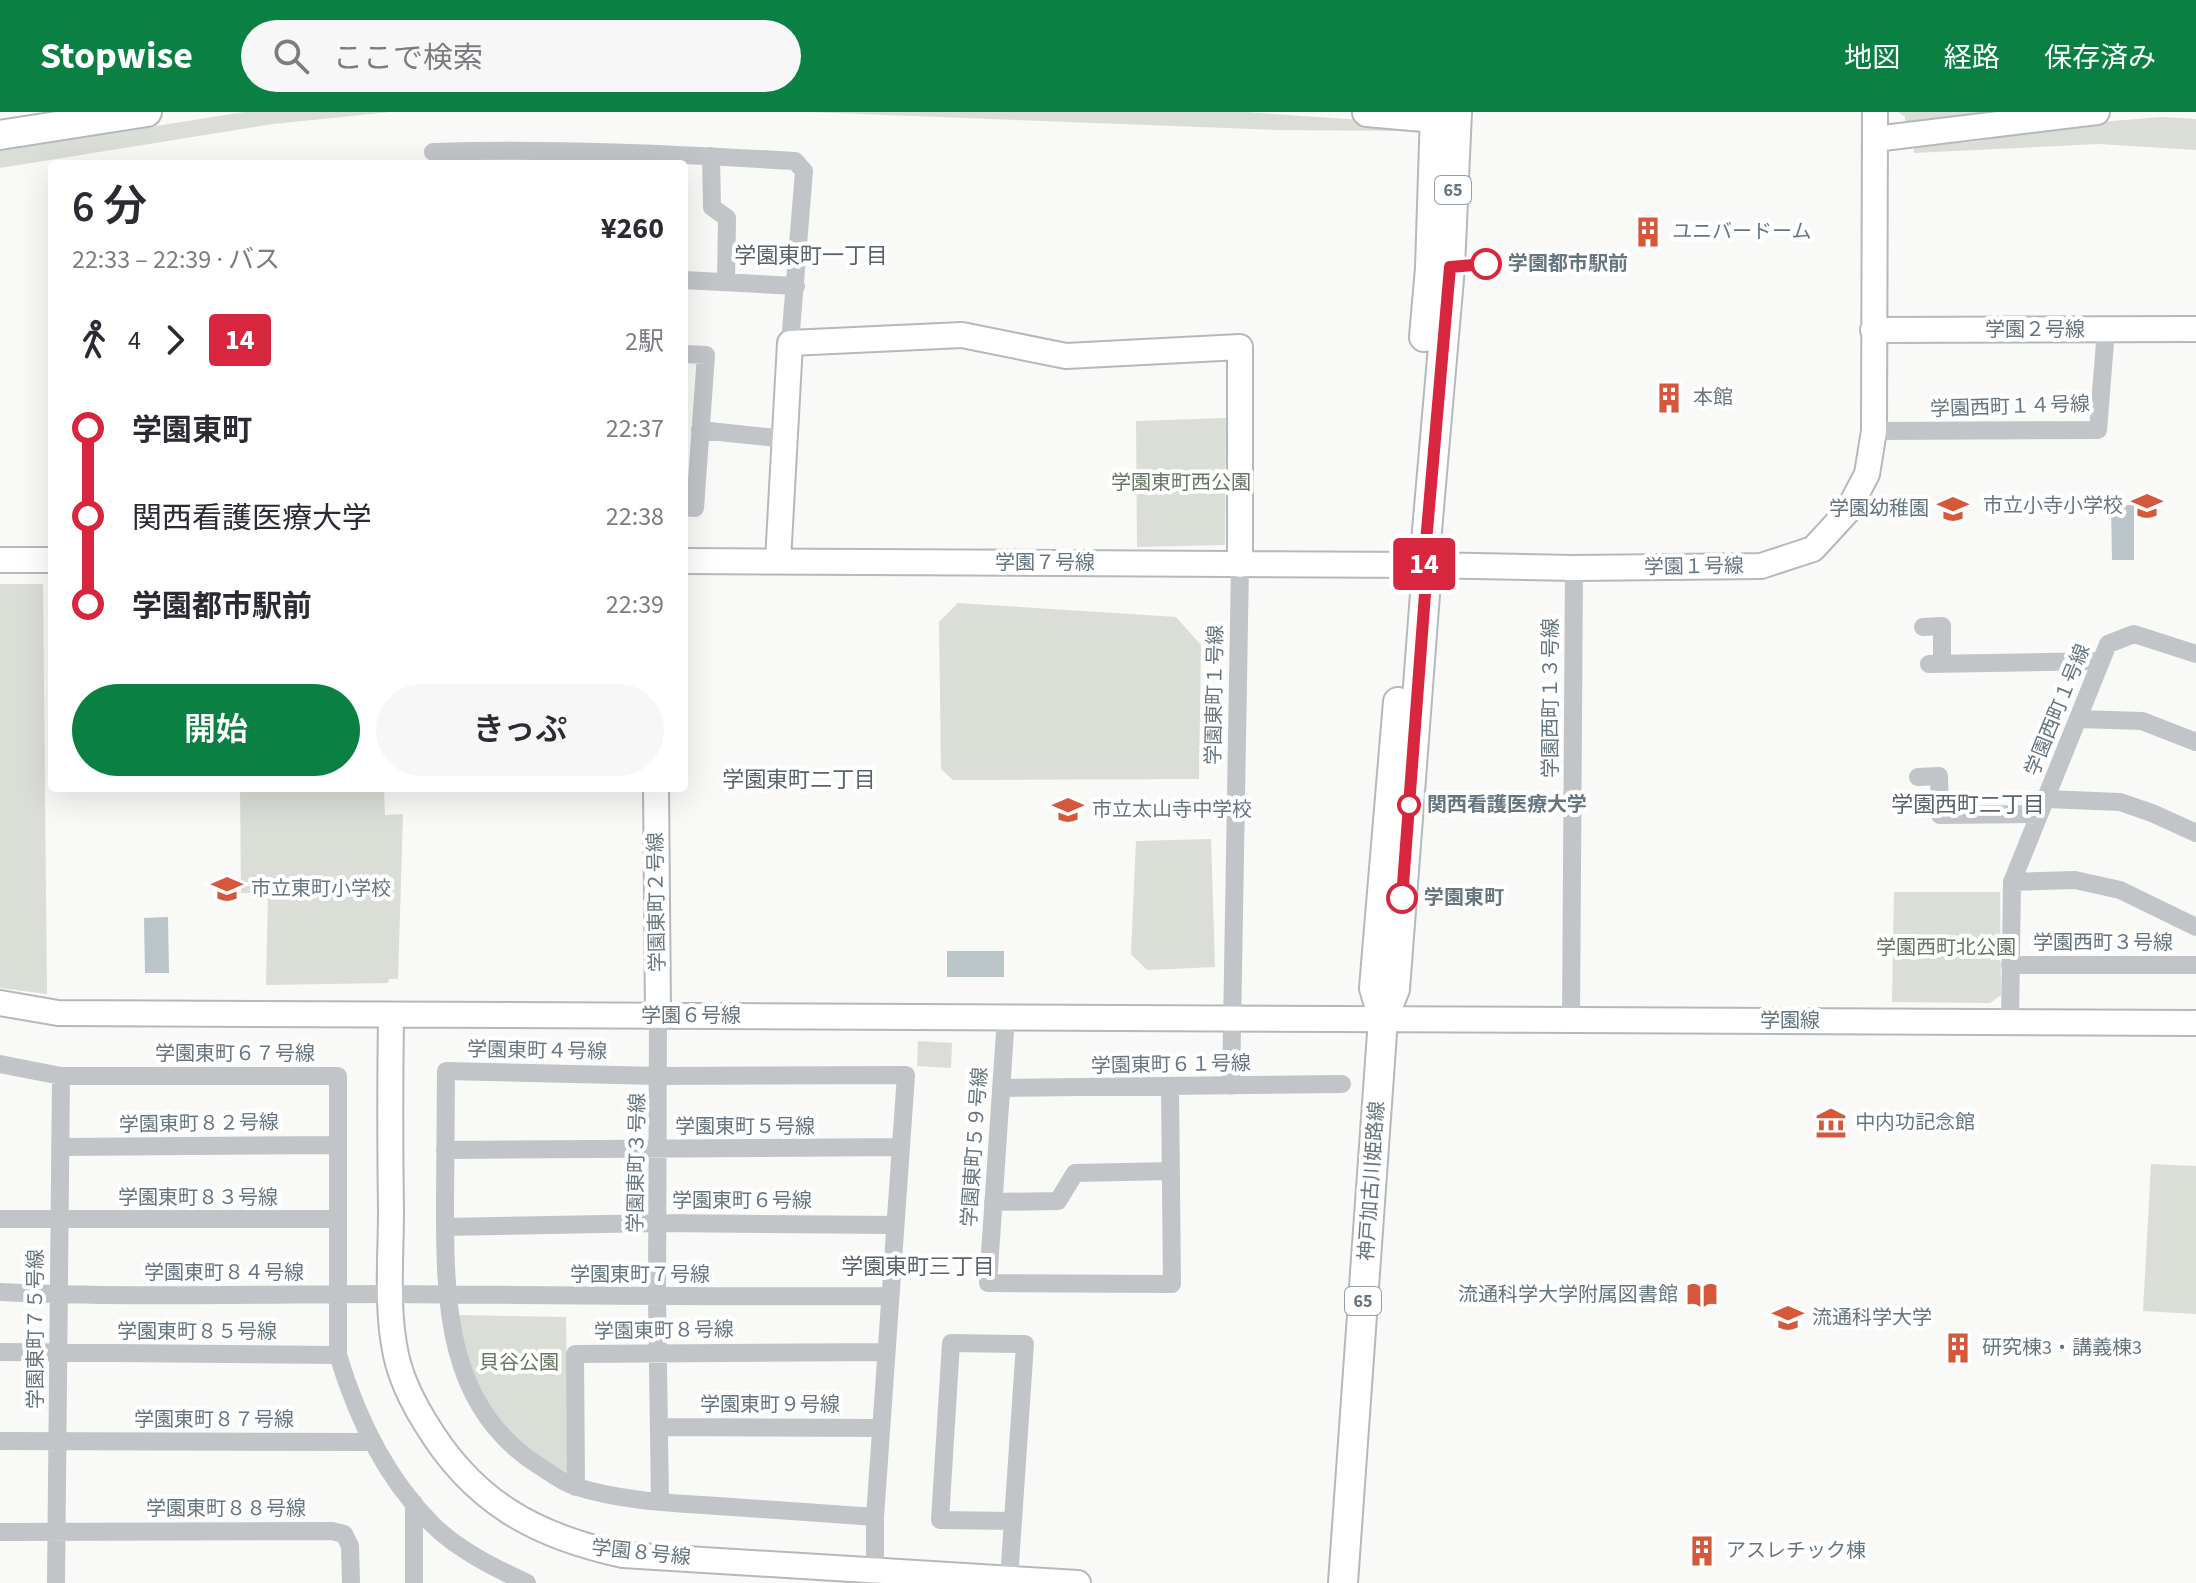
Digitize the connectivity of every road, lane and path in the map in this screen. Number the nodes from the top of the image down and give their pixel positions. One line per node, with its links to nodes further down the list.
1 (147, 112): 6 (main road)
2 (1367, 112): 5 (main road, 神戸加古川姫路線 / 65)
3 (1875, 112): 7 (street, 学園１号線)
4 (2097, 112): 7 (street)
5 (1442, 114): 30 (main road, 神戸加古川姫路線 / 65)
6 (0, 135)
7 (1875, 139): 17 (street, 学園１号線)
8 (433, 152): 10 (street)
9 (711, 156): 12 (street); 14 (street); 15 (street)
10 (494, 157): 11 (street)
11 (582, 157): 12 (street)
12 (645, 158)
13 (688, 280): 14 (street)
14 (726, 282): 15 (street)
15 (796, 286): 19 (street)
16 (2196, 329): 18 (street, 学園２号線)
17 (1873, 330): 18 (street, 学園２号線); 22 (street, 学園１号線)
18 (2106, 330): 22 (street, 学園西町１４号線)
19 (790, 343): 23 (street); 29 (street)
20 (688, 354): 21 (street)
21 (695, 421): 23 (street); 24 (street)
22 (1874, 431): 31 (street, 学園１号線)
23 (785, 439): 28 (street)
24 (688, 507)
25 (0, 560): 26 (street)
26 (48, 560)
27 (688, 561): 28 (street, 学園７号線)
28 (778, 561): 29 (street, 学園７号線)
29 (1240, 565): 30 (street, 学園７号線); 49 (street, 学園東町１号線)
30 (1415, 565): 31 (street, 学園１号線); 50 (main road, 神戸加古川姫路線 / 65)
31 (1574, 568): 51 (street, 学園西町１３号線)
32 (1923, 627): 34 (street)
33 (2196, 654): 34 (street, 学園西町１号線)
34 (2101, 661): 35 (street, 学園西町１号線)
35 (2078, 719): 36 (street); 39 (street, 学園西町１号線)
36 (2196, 742)
37 (1918, 777): 39 (street)
38 (656, 792): 46 (street, 学園東町２号線)
39 (2042, 806): 40 (street); 41 (street, 学園西町１号線)
40 (2196, 833)
41 (2012, 882): 42 (street); 43 (street, 学園西町１号線)
42 (2196, 927)
43 (2010, 965): 44 (street, 学園西町３号線); 52 (street, 学園西町１号線)
44 (2196, 965)
45 (0, 1003): 47 (street, 学園６号線)
46 (658, 1015): 47 (street, 学園６号線); 48 (street, 学園６号線); 56 (street, 学園東町３号線)
47 (391, 1016): 75 (street, 学園８号線)
48 (1006, 1017): 49 (street, 学園６号線); 59 (street, 学園東町５９号線)
49 (1231, 1018): 50 (street, 学園６号線); 58 (street, 学園東町１号線)
50 (1383, 1019): 51 (street, 学園線); 106 (main road, 神戸加古川姫路線 / 65)
51 (1571, 1020): 52 (street, 学園線)
52 (2010, 1023): 53 (street, 学園線)
53 (2196, 1023)
54 (0, 1064): 55 (street, 学園東町６７号線)
55 (61, 1076): 61 (street, 学園東町６７号線); 62 (street, 学園東町７５号線)
56 (660, 1076): 63 (street, 学園東町４号線); 64 (street, 学園東町３号線); 65 (street, 学園東町４号線)
57 (1342, 1084): 58 (street, 学園東町６１号線)
58 (1231, 1086): 60 (street, 学園東町６１号線)
59 (1001, 1088): 60 (street, 学園東町６１号線); 67 (street, 学園東町５９号線)
60 (1170, 1088): 66 (street, 学園東町５９号線)
61 (338, 1145): 62 (street, 学園東町８２号線); 69 (street, 学園東町６７号線)
62 (60, 1147): 70 (street, 学園東町７５号線)
63 (900, 1147): 64 (street, 学園東町５号線); 72 (street, 学園東町４号線)
64 (659, 1149): 65 (street, 学園東町５号線); 71 (street, 学園東町３号線)
65 (445, 1150): 73 (street, 学園東町４号線)
66 (1171, 1171): 67 (street); 67 (street, 学園東町５９号線)
67 (993, 1202)
68 (0, 1219): 70 (street, 学園東町８３号線)
69 (338, 1219): 70 (street, 学園東町８３号線); 80 (street, 学園東町６７号線)
70 (58, 1221): 76 (street, 学園東町７５号線)
71 (658, 1223): 72 (street, 学園東町６号線); 73 (street, 学園東町６号線); 79 (street, 学園東町３号線)
72 (895, 1225): 78 (street, 学園東町４号線)
73 (445, 1227): 77 (street, 学園東町４号線)
74 (0, 1292): 76 (street, 学園東町８４号線)
75 (391, 1294): 77 (street, 学園東町７号線); 80 (street, 学園東町８４号線); 99 (street, 学園８号線)
76 (57, 1295): 80 (street, 学園東町８４号線); 84 (street, 学園東町７５号線)
77 (447, 1295): 79 (street, 学園東町７号線); 91 (street, 学園東町４号線)
78 (890, 1296): 79 (street, 学園東町７号線); 83 (street, 学園東町４号線)
79 (657, 1298): 82 (street, 学園東町３号線)
80 (338, 1300): 85 (street, 学園東町６７号線)
81 (0, 1352): 84 (street, 学園東町８５号線)
82 (658, 1352): 83 (street, 学園東町８号線); 86 (street, 学園東町３号線); 91 (street, 学園東町８号線)
83 (886, 1352): 87 (street, 学園東町４号線)
84 (57, 1353): 85 (street, 学園東町８５号線); 89 (street, 学園東町７５号線)
85 (338, 1355): 90 (street, 学園東町６７号線)
86 (659, 1427): 87 (street, 学園東町９号線); 92 (street, 学園東町３号線)
87 (881, 1428): 94 (street, 学園東町４号線)
88 (0, 1441): 89 (street, 学園東町８７号線)
89 (57, 1442): 90 (street, 学園東町８７号線); 97 (street, 学園東町７５号線)
90 (371, 1442): 93 (street, 学園東町６７号線)
91 (576, 1487): 92 (street, 学園東町４号線)
92 (660, 1502): 94 (street, 学園東町４号線)
93 (414, 1503): 103 (street); 104 (street, 学園東町６７号線)
94 (875, 1517): 98 (street, 学園東町４号線)
95 (1013, 1521): 95 (street); 100 (street)
96 (0, 1532): 97 (street, 学園東町８８号線)
97 (56, 1532): 101 (street, 学園東町７５号線); 102 (street, 学園東町８８号線)
98 (875, 1571): 99 (street, 学園８号線); 100 (street, 学園８号線)
99 (754, 1573)
100 (1009, 1579): 105 (street, 学園８号線)
101 (56, 1583)
102 (351, 1583)
103 (414, 1583)
104 (527, 1583)
105 (1078, 1583)
106 (1343, 1583)

